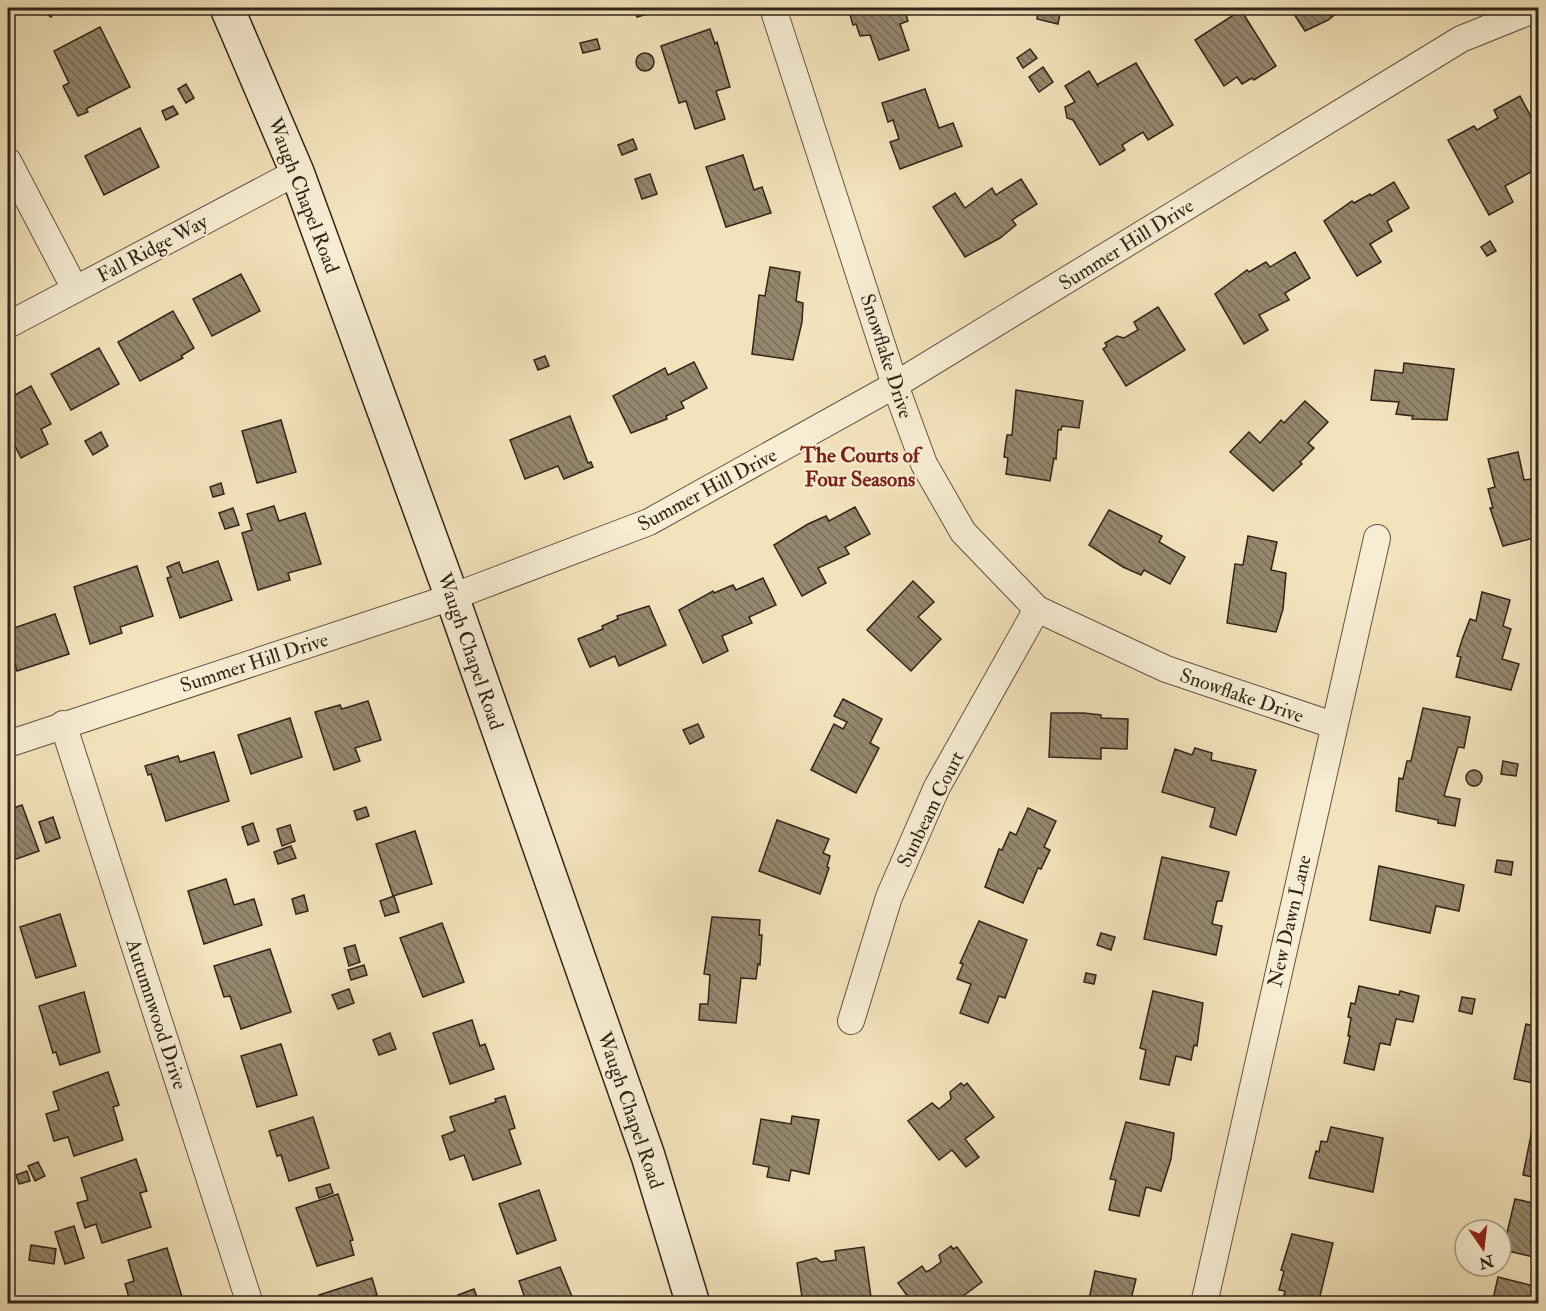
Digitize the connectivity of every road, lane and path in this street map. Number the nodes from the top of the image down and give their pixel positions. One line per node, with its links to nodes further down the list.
1 (227, 8): 5 (main road, Waugh Chapel Road)
2 (773, 8): 8 (street, Snowflake Drive)
3 (1539, 8): 8 (street, Summer Hill Drive)
4 (8, 161): 6 (street)
5 (297, 172): 6 (street, Fall Ridge Way); 10 (main road, Waugh Chapel Road)
6 (75, 289): 7 (street, Fall Ridge Way)
7 (8, 325)
8 (895, 385): 10 (street, Summer Hill Drive); 11 (street, Snowflake Drive)
9 (1377, 538): 13 (street, New Dawn Lane)
10 (452, 597): 12 (street, Summer Hill Drive); 17 (main road, Waugh Chapel Road)
11 (1037, 609): 13 (street, Snowflake Drive); 15 (street, Sunbeam Court)
12 (63, 724): 14 (street, Summer Hill Drive); 16 (street, Autumnwood Drive)
13 (1333, 726): 18 (street, New Dawn Lane)
14 (8, 744)
15 (851, 1021)
16 (250, 1304)
17 (693, 1304)
18 (1204, 1304)

